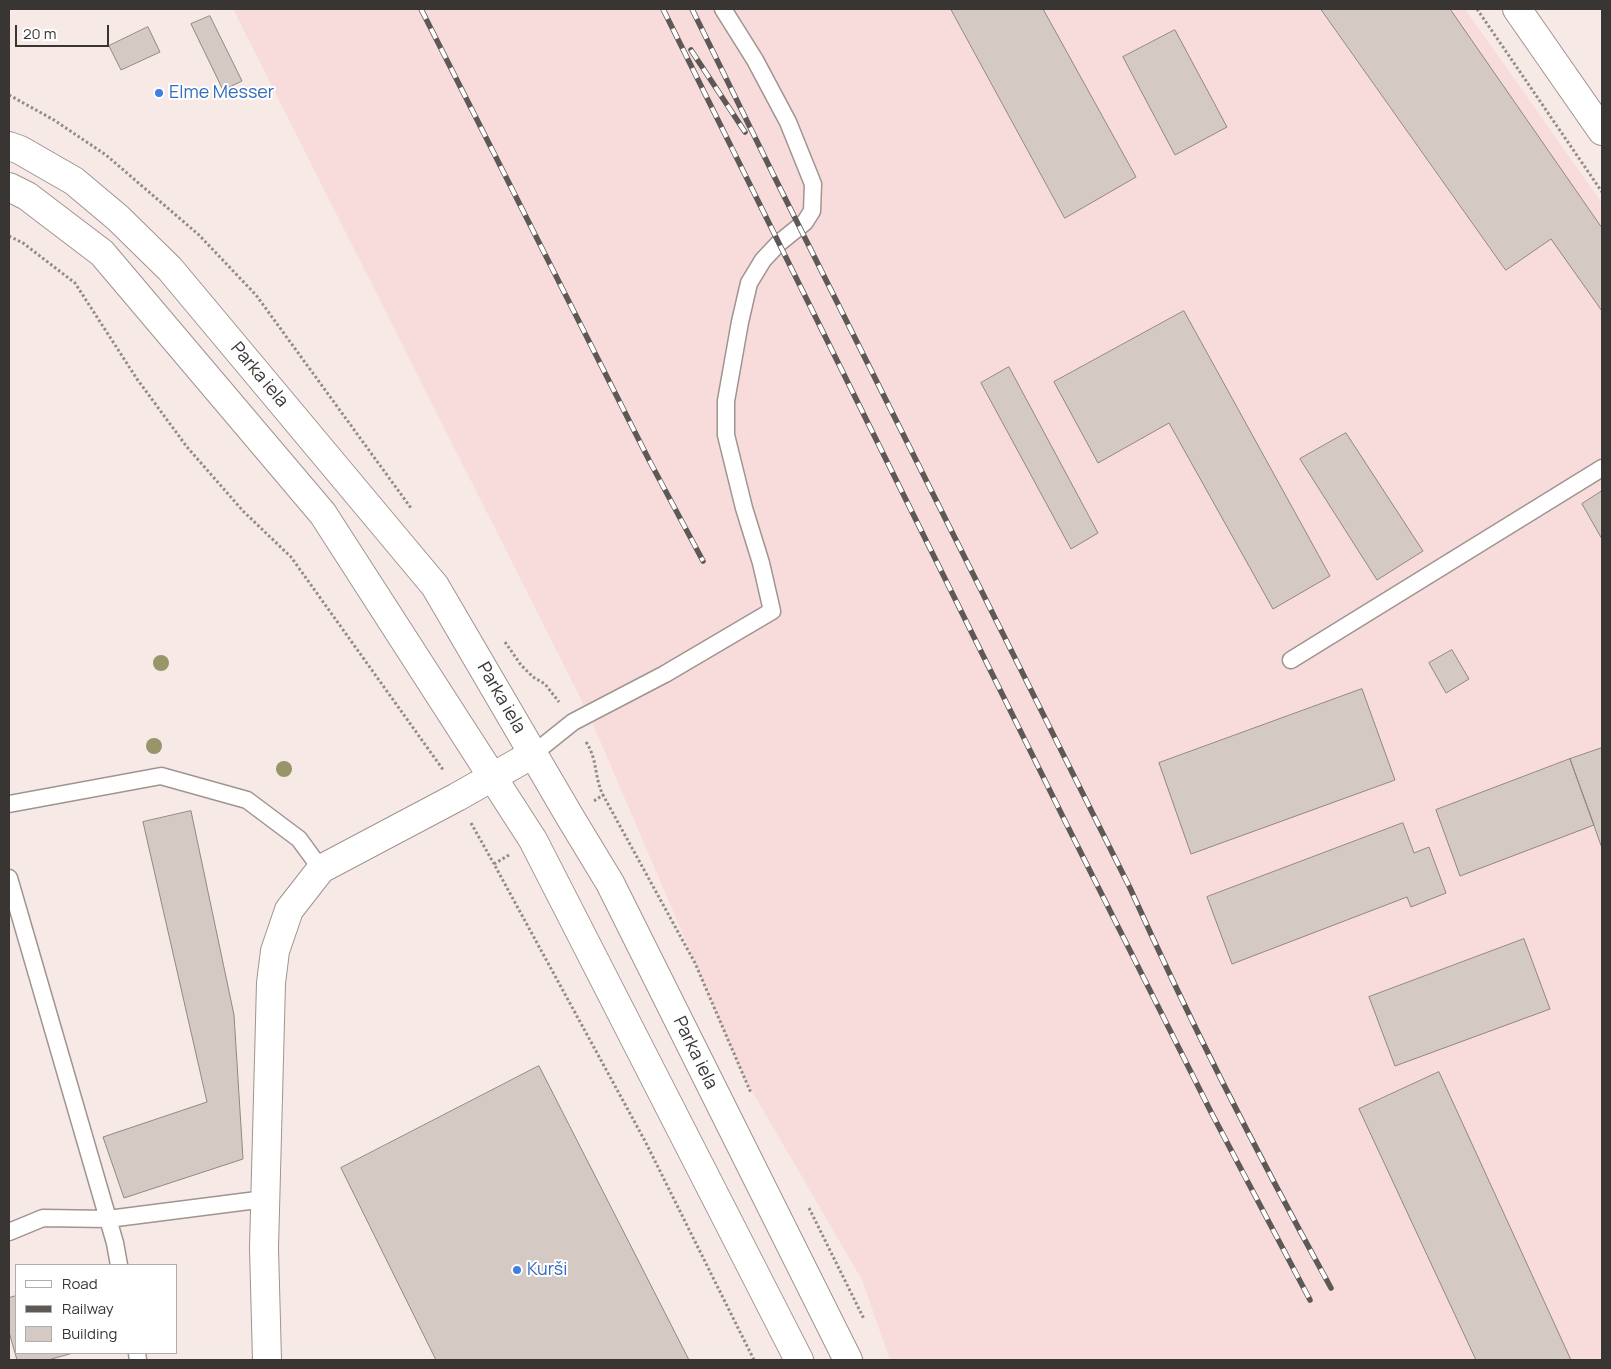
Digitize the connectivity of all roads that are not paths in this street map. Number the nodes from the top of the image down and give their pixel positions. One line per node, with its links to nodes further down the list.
1 (723, 9): 8 (lane)
2 (1517, 9): 3 (main road)
3 (1602, 131)
4 (9, 146): 8 (main road, Parka iela)
5 (9, 187): 9 (main road)
6 (1602, 468): 7 (lane)
7 (1291, 660)
8 (533, 754): 9 (main road); 19 (main road, Parka iela)
9 (494, 777): 11 (main road); 18 (main road)
10 (9, 804): 11 (lane)
11 (321, 869): 13 (main road)
12 (9, 878): 14 (lane)
13 (265, 1199): 14 (lane); 17 (main road)
14 (108, 1219): 15 (lane); 16 (lane)
15 (9, 1232)
16 (119, 1264)
17 (267, 1360)
18 (798, 1360)
19 (848, 1360)

